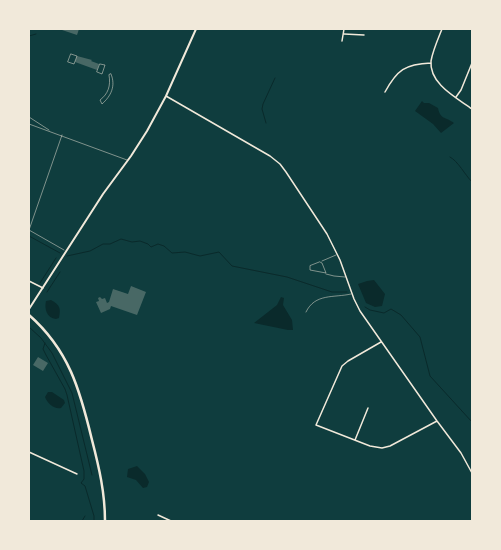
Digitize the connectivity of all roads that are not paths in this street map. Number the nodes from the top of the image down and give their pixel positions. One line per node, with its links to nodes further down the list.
1 (196, 29): 11 (street)
2 (344, 29): 4 (street)
3 (442, 29): 7 (street)
4 (344, 34): 5 (street); 6 (street)
5 (364, 35)
6 (342, 41)
7 (431, 63): 10 (street); 12 (street)
8 (472, 63): 9 (street)
9 (471, 66): 12 (street)
10 (385, 92)
11 (166, 96): 18 (street); 20 (street)
12 (456, 97): 13 (street)
13 (472, 109)
14 (29, 117): 16 (lane)
15 (29, 124): 16 (lane)
16 (50, 131): 17 (lane)
17 (62, 135): 18 (lane); 19 (lane)
18 (128, 160): 19 (street)
19 (67, 251): 25 (street)
20 (337, 255): 21 (lane); 23 (street)
21 (320, 262): 22 (lane); 22 (lane)
22 (326, 274): 23 (lane)
23 (346, 277): 26 (street)
24 (29, 281): 25 (street)
25 (43, 288): 27 (street)
26 (352, 293): 28 (lane); 30 (street)
27 (29, 309)
28 (306, 312)
29 (29, 315): 38 (main road)
30 (382, 342): 32 (street); 33 (street)
31 (368, 408): 33 (street)
32 (437, 421): 33 (street); 35 (street)
33 (356, 440)
34 (29, 452): 36 (street)
35 (472, 473)
36 (77, 474)
37 (158, 515): 39 (street)
38 (105, 521)
39 (171, 521)

